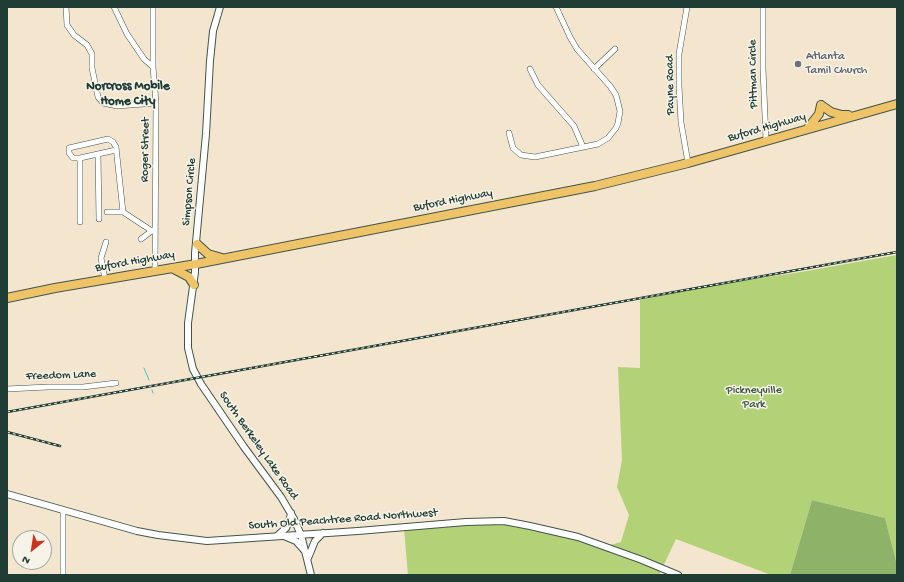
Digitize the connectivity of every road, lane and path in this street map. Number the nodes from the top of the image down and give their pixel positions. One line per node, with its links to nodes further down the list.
1 (66, 7): 12 (street)
2 (114, 7): 9 (street)
3 (153, 7): 9 (street, Roger Street)
4 (220, 7): 30 (street, Simpson Circle)
5 (556, 7): 11 (street)
6 (687, 7): 22 (street, Payne Road)
7 (763, 7): 17 (street, Pittman Circle)
8 (614, 49): 11 (street)
9 (153, 67): 12 (street, Roger Street)
10 (530, 69): 18 (street)
11 (594, 69): 18 (street)
12 (156, 103): 27 (street, Roger Street)
13 (897, 104): 14 (main road, Buford Highway)
14 (855, 115): 15 (main road, Buford Highway); 15 (main road)
15 (807, 129): 17 (main road, Buford Highway)
16 (508, 133): 18 (street)
17 (766, 140): 22 (main road, Buford Highway)
18 (583, 147)
19 (116, 150): 20 (street); 21 (street); 24 (street)
20 (98, 154): 21 (street); 25 (street)
21 (80, 158): 26 (street)
22 (688, 163): 31 (main road, Buford Highway)
23 (107, 212): 24 (street)
24 (123, 212): 27 (street)
25 (99, 219)
26 (80, 222)
27 (153, 230): 28 (street); 34 (street, Roger Street)
28 (141, 239)
29 (106, 242): 35 (street)
30 (197, 244): 31 (main road); 32 (street, Simpson Circle)
31 (223, 258): 32 (main road, Buford Highway)
32 (196, 264): 33 (main road, Buford Highway); 36 (street, Simpson Circle)
33 (171, 267): 34 (main road, Buford Highway); 36 (main road)
34 (155, 270): 35 (main road, Buford Highway)
35 (105, 279): 37 (main road, Buford Highway)
36 (194, 285): 38 (street, Simpson Circle)
37 (7, 298)
38 (198, 378): 43 (street, South Berkeley Lake Road)
39 (116, 383): 40 (street, Freedom Lane)
40 (7, 389)
41 (7, 494): 42 (street, South Old Peachtree Road Northwest)
42 (63, 510): 48 (street, South Old Peachtree Road Northwest); 50 (street)
43 (291, 513): 44 (street, South Berkeley Lake Road); 48 (street)
44 (296, 524): 45 (street); 47 (street, South Berkeley Lake Road)
45 (316, 533): 46 (street, South Old Peachtree Road Northwest); 47 (street, South Old Peachtree Road Northwest)
46 (324, 533): 49 (street); 52 (street, South Old Peachtree Road Northwest)
47 (301, 535): 48 (street, South Old Peachtree Road Northwest); 49 (street, South Berkeley Lake Road)
48 (280, 536): 49 (street)
49 (307, 556): 51 (street, South Berkeley Lake Road)
50 (63, 575)
51 (311, 575)
52 (678, 575)

